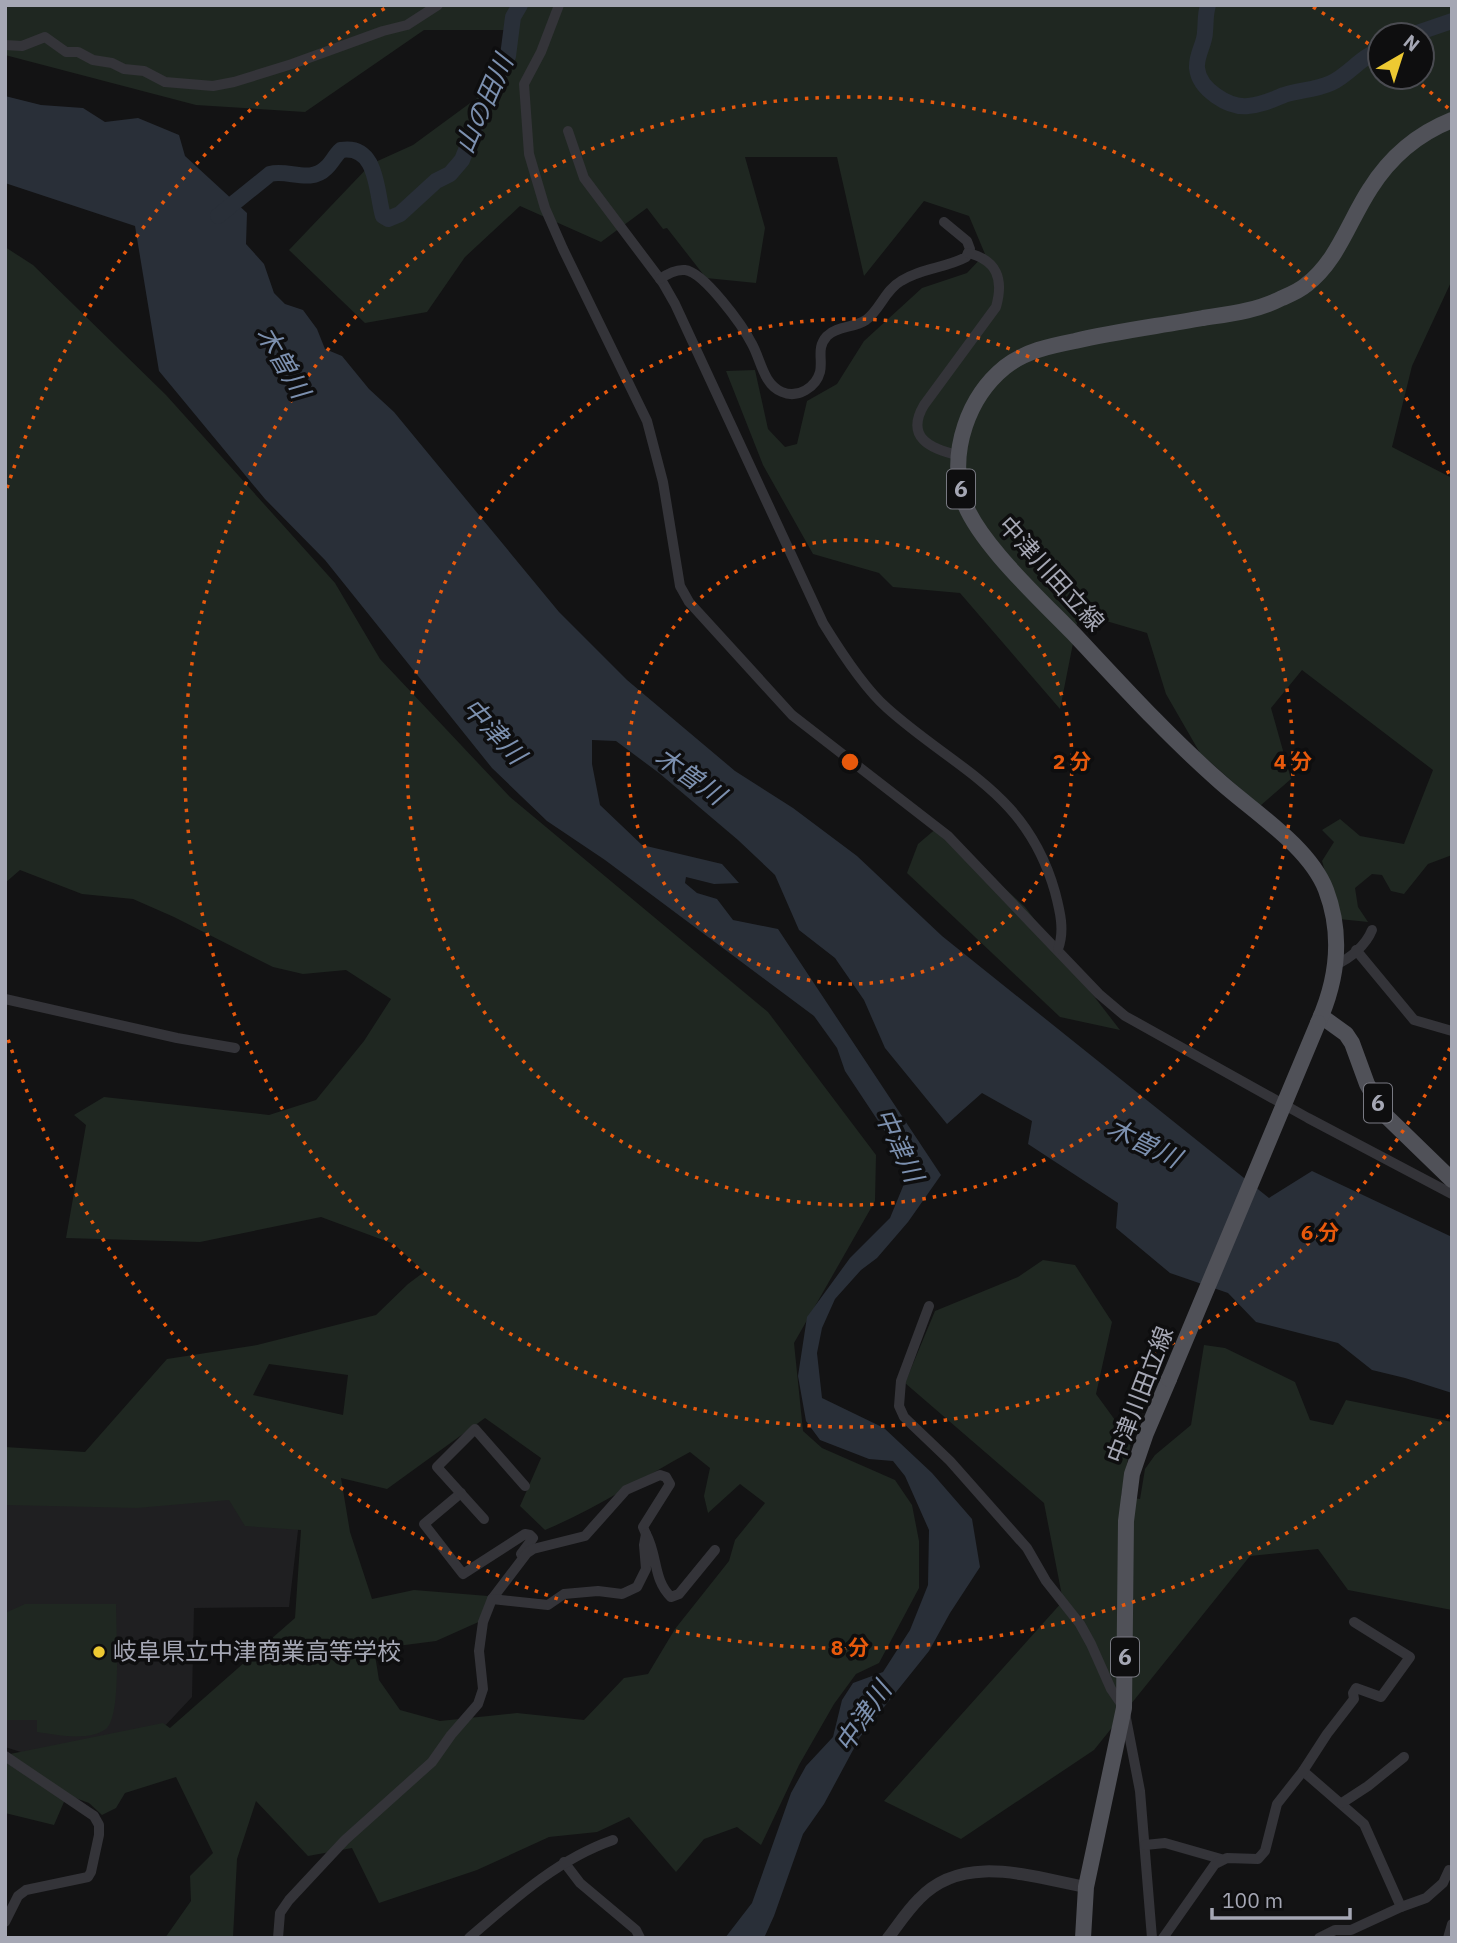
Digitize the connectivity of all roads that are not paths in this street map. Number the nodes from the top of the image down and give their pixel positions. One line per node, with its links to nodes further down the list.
1 (438, 5): 3 (street)
2 (559, 5): 11 (street)
3 (5, 45)
4 (1452, 120): 9 (main road, 中津川田立線 / 6)
5 (568, 131): 8 (street)
6 (944, 222): 7 (street)
7 (968, 253): 8 (street); 9 (street)
8 (660, 279): 11 (street)
9 (958, 455): 13 (main road, 中津川田立線 / 6)
10 (1372, 930): 12 (street)
11 (1058, 949): 18 (street)
12 (1356, 950): 13 (street); 16 (street)
13 (1335, 965): 15 (main road, 中津川田立線 / 6)
14 (5, 999): 17 (street)
15 (1320, 1020): 18 (main road, 6); 28 (main road, 中津川田立線 / 6, bridge)
16 (1452, 1031)
17 (235, 1048)
18 (1451, 1188)
19 (929, 1306): 28 (street)
20 (525, 1486): 21 (street)
21 (461, 1493): 22 (street); 25 (street)
22 (484, 1518)
23 (646, 1534): 24 (street); 25 (street); 26 (street)
24 (715, 1550)
25 (520, 1563): 26 (street)
26 (492, 1599): 45 (street)
27 (1354, 1622): 31 (street)
28 (1124, 1708): 34 (street); 39 (main road, 中津川田立線 / 6)
29 (5, 1756): 42 (street)
30 (1404, 1757): 32 (street)
31 (1303, 1771): 32 (street); 35 (street)
32 (1342, 1803): 41 (street)
33 (613, 1840): 36 (street)
34 (1145, 1845): 35 (street); 50 (street)
35 (1221, 1859): 51 (street)
36 (564, 1863): 46 (street); 47 (street)
37 (1449, 1870): 38 (street)
38 (1443, 1883): 40 (street); 41 (street)
39 (1086, 1887): 48 (street); 49 (main road, 中津川田立線 / 6)
40 (1451, 1892)
41 (1401, 1907): 44 (street)
42 (5, 1922)
43 (1452, 1924): 53 (street)
44 (1351, 1934): 52 (street)
45 (278, 1938)
46 (469, 1938)
47 (640, 1938)
48 (888, 1938)
49 (1083, 1938)
50 (1152, 1938)
51 (1163, 1938)
52 (1319, 1938)
53 (1448, 1938)

